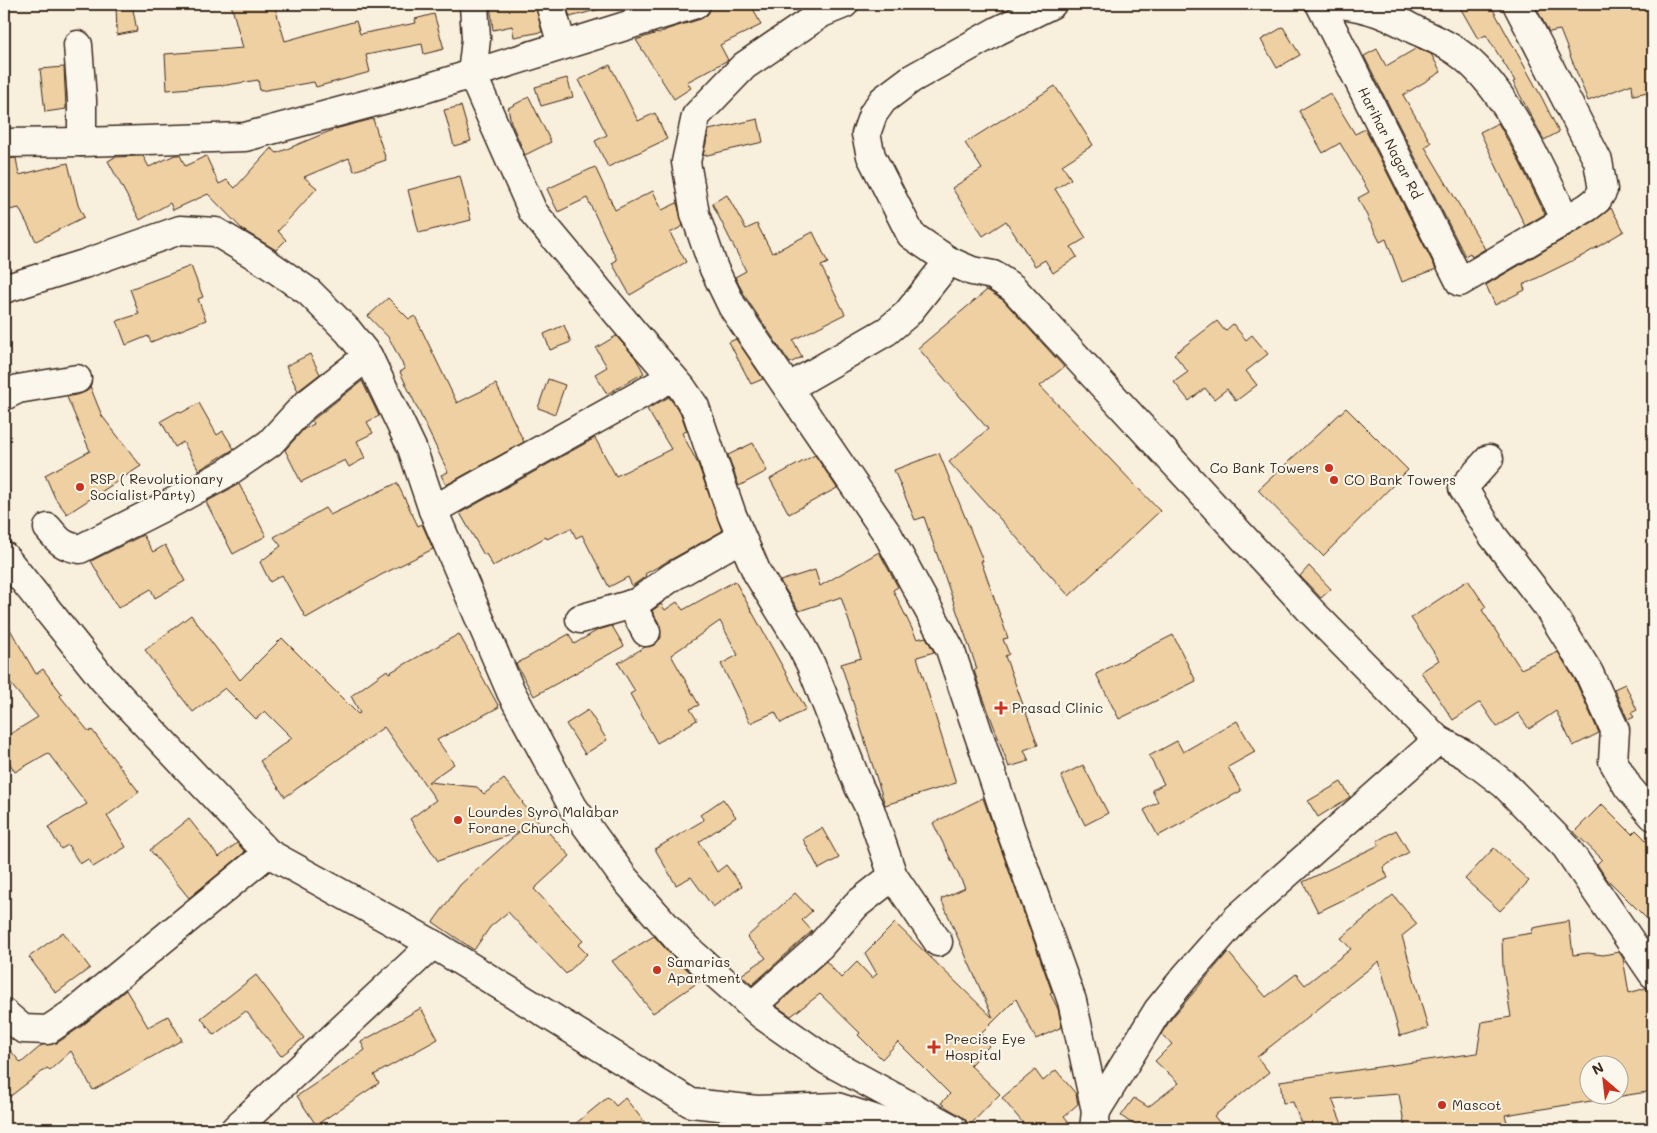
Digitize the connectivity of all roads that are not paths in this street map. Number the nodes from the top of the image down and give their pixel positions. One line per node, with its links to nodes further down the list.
1 (474, 4): 11 (street)
2 (550, 4): 10 (street)
3 (696, 4): 10 (street)
4 (844, 4): 20 (street)
5 (1052, 4): 15 (street)
6 (1320, 4): 14 (street, Harihar Nagar Rd)
7 (1340, 4): 14 (street)
8 (1517, 4): 14 (street)
9 (78, 45): 12 (street)
10 (562, 45): 11 (street)
11 (472, 74): 12 (street); 18 (street)
12 (82, 142): 13 (street)
13 (4, 143)
14 (1566, 220)
15 (949, 261): 20 (street); 30 (street)
16 (4, 289): 17 (street)
17 (368, 356): 23 (street); 24 (street)
18 (672, 377): 23 (street); 25 (street)
19 (77, 379): 21 (street)
20 (788, 388): 39 (street)
21 (4, 396)
22 (1488, 459): 31 (street)
23 (433, 510): 37 (street)
24 (48, 528)
25 (741, 538): 27 (street); 33 (street)
26 (4, 556): 32 (street)
27 (631, 604): 28 (street); 29 (street)
28 (580, 619)
29 (646, 632)
30 (1438, 740): 36 (street); 39 (street)
31 (1653, 816)
32 (268, 853): 35 (street); 38 (street)
33 (893, 876): 34 (street); 37 (street)
34 (938, 942)
35 (433, 944): 40 (street); 41 (street)
36 (1653, 974)
37 (752, 1006): 42 (street)
38 (4, 1013)
39 (1095, 1120)
40 (235, 1129)
41 (905, 1129)
42 (953, 1129)

